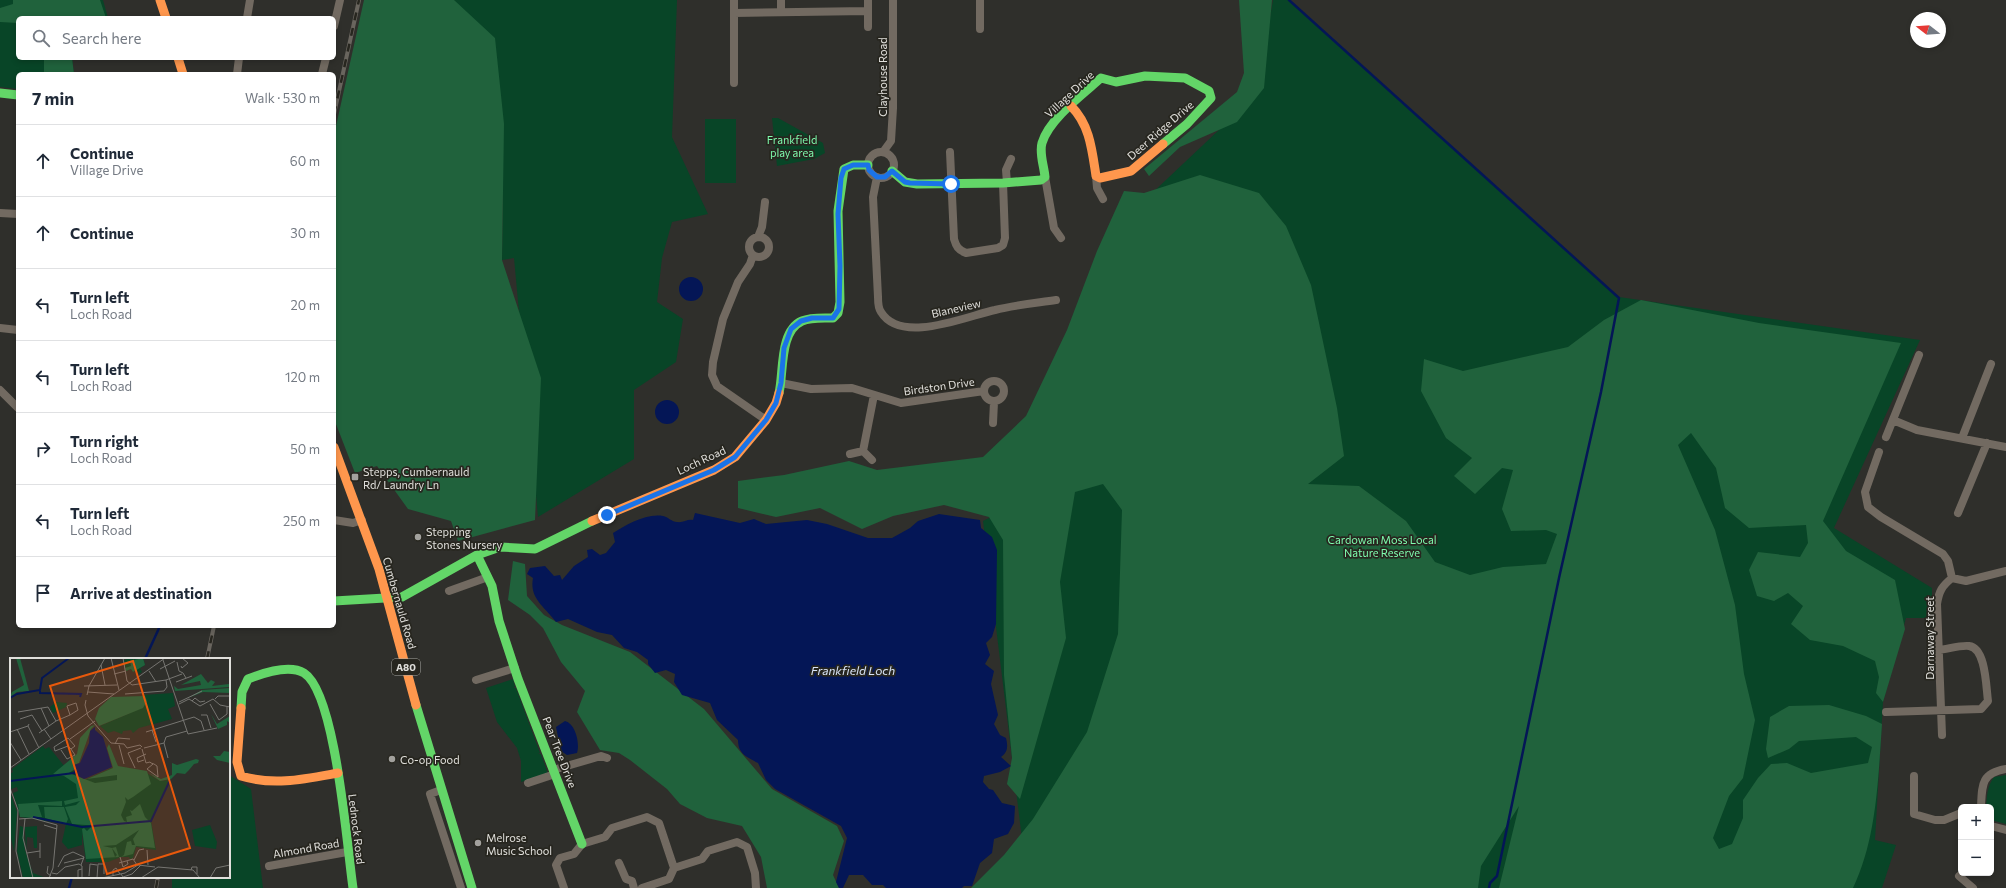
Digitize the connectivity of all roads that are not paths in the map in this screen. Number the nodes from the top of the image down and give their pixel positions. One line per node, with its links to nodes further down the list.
1 (160, 0): 12 (street)
2 (250, 0): 13 (street)
3 (340, 0): 14 (street)
4 (734, 0): 11 (street)
5 (781, 0): 9 (street)
6 (868, 0): 10 (street)
7 (893, 0): 28 (street, Clayhouse Road)
8 (980, 0): 16 (street)
9 (782, 11): 10 (street); 11 (street)
10 (868, 11): 15 (street)
11 (734, 13): 23 (street)
12 (165, 16)
13 (247, 16)
14 (336, 17)
15 (868, 27)
16 (980, 29)
17 (179, 60): 20 (street)
18 (240, 60): 21 (street)
19 (326, 60): 22 (street)
20 (182, 72)
21 (237, 72)
22 (322, 72)
23 (734, 84)
24 (0, 93): 26 (street)
25 (1210, 93): 27 (street, Village Drive); 33 (street, Deer Ridge Drive)
26 (16, 95)
27 (1071, 106): 33 (street); 35 (street, Village Drive)
28 (883, 152): 31 (street); 32 (street)
29 (950, 152): 37 (street)
30 (1011, 159): 36 (street)
31 (868, 165): 34 (street); 50 (street, Loch Road)
32 (892, 171): 34 (street); 37 (street)
33 (1096, 176): 38 (street)
34 (877, 177): 45 (street, Blaneview)
35 (1045, 177): 36 (street); 43 (street)
36 (1005, 183): 37 (street); 37 (street)
37 (951, 184)
38 (1103, 199)
39 (765, 202): 42 (street)
40 (0, 213): 41 (street)
41 (16, 214)
42 (758, 237): 44 (street); 44 (street)
43 (1061, 238)
44 (753, 255): 56 (street)
45 (1056, 300)
46 (0, 328): 47 (street)
47 (16, 330)
48 (1919, 355): 57 (street)
49 (1991, 364): 60 (street)
50 (781, 383): 53 (street, Birdston Drive); 56 (street, Loch Road)
51 (0, 390): 55 (street)
52 (984, 391): 53 (street, Birdston Drive); 54 (street, Birdston Drive); 54 (street, Birdston Drive)
53 (874, 395): 64 (street)
54 (994, 402): 58 (street)
55 (16, 406)
56 (766, 420): 71 (street, Loch Road)
57 (1893, 420): 59 (street); 60 (street)
58 (993, 423)
59 (1886, 437)
60 (1962, 438): 61 (street)
61 (1987, 443): 62 (street); 68 (street)
62 (2006, 447)
63 (336, 452): 70 (street, Cumbernauld Road / A80)
64 (863, 452): 66 (street); 67 (street)
65 (1879, 452): 74 (street)
66 (850, 454)
67 (872, 460)
68 (1958, 513)
69 (336, 520): 70 (street)
70 (362, 520): 76 (street, Cumbernauld Road / A80)
71 (477, 554): 73 (street, Pear Tree Drive); 76 (street, Loch Road)
72 (2006, 571): 74 (street)
73 (488, 577): 75 (street); 79 (street, Pear Tree Drive)
74 (1952, 578): 78 (street, Darnaway Street)
75 (449, 591)
76 (387, 598): 77 (street, Loch Road); 90 (street, Cumbernauld Road / A80)
77 (336, 601)
78 (1938, 650): 81 (street, Darnaway Street); 81 (street)
79 (515, 668): 80 (street); 86 (street, Pear Tree Drive)
80 (476, 680)
81 (1941, 710): 82 (street); 83 (street, Darnaway Street)
82 (1886, 712)
83 (1942, 735)
84 (607, 758): 86 (street)
85 (2006, 769): 91 (street)
86 (554, 772): 89 (street); 95 (street, Pear Tree Drive)
87 (338, 773): 87 (street); 96 (street, Lednock Road)
88 (1914, 776): 92 (street)
89 (528, 782)
90 (441, 790): 102 (street); 103 (street, Cumbernauld Road / A80)
91 (1981, 804)
92 (1958, 814)
93 (1994, 827): 94 (street)
94 (2006, 830)
95 (582, 844): 99 (street); 104 (street)
96 (347, 852): 98 (street, Almond Road); 101 (street, Lednock Road)
97 (619, 863): 105 (street)
98 (269, 866)
99 (674, 868): 106 (street); 107 (street)
100 (1959, 876): 108 (street)
101 (353, 888)
102 (460, 888)
103 (472, 888)
104 (564, 888)
105 (634, 888)
106 (642, 888)
107 (756, 888)
108 (1973, 888)

